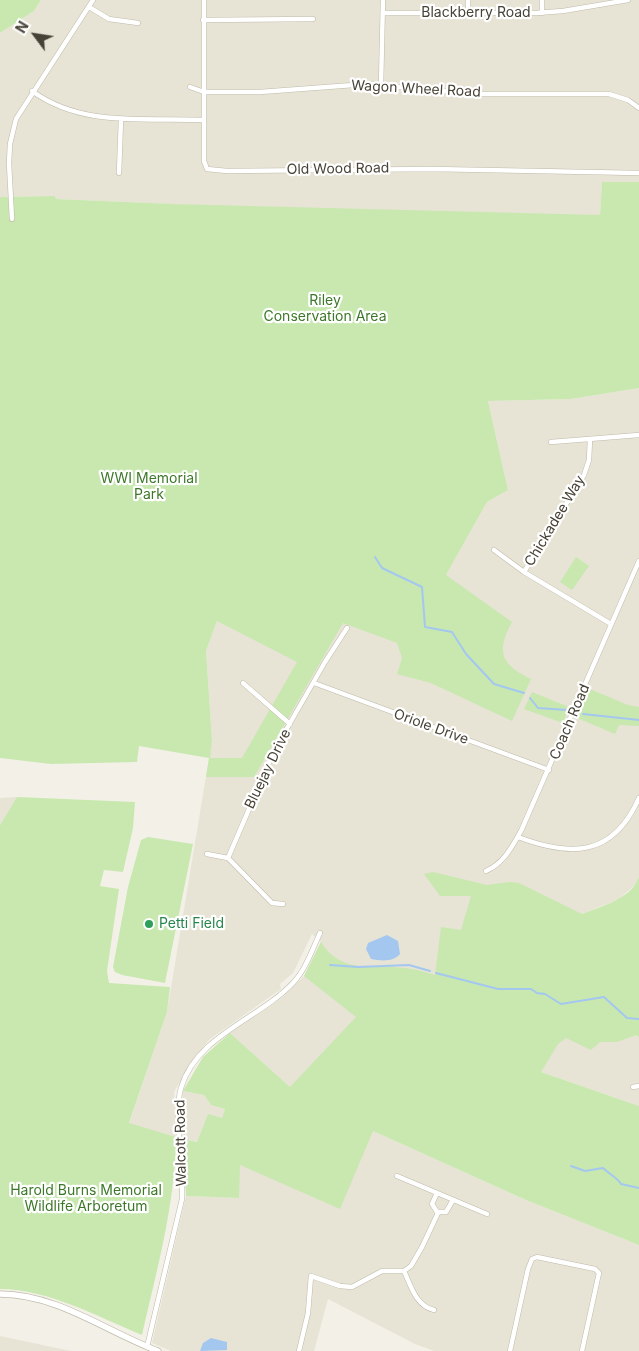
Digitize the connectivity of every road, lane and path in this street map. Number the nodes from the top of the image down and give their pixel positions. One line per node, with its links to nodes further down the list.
1 (94, 0): 7 (street)
2 (204, 0): 12 (street, Old Wood Road)
3 (383, 0): 10 (street)
4 (468, 0): 8 (street)
5 (542, 0): 9 (street)
6 (628, 0): 9 (street, Blackberry Road)
7 (89, 7): 13 (street); 16 (street)
8 (468, 12): 9 (street, Blackberry Road); 10 (street, Blackberry Road)
9 (542, 12)
10 (384, 13): 14 (street)
11 (313, 19): 12 (street)
12 (204, 20): 17 (street, Old Wood Road)
13 (138, 23)
14 (381, 85): 17 (street, Wagon Wheel Road); 18 (street, Wagon Wheel Road)
15 (190, 87): 17 (street, Wagon Wheel Road)
16 (32, 91): 19 (street); 23 (street)
17 (204, 92): 20 (street, Old Wood Road)
18 (639, 108)
19 (121, 119): 20 (street); 21 (street)
20 (204, 120): 22 (street, Old Wood Road)
21 (119, 173)
22 (639, 173)
23 (12, 219)
24 (639, 435): 25 (street)
25 (590, 440): 26 (street); 29 (street, Chickadee Way)
26 (551, 442)
27 (494, 550): 29 (street)
28 (639, 561): 30 (street, Coach Road)
29 (524, 572): 30 (street)
30 (612, 624): 35 (street, Coach Road)
31 (347, 628): 33 (street, Bluejay Drive)
32 (244, 683): 34 (street)
33 (314, 684): 34 (street, Bluejay Drive); 35 (street, Oriole Drive)
34 (290, 724): 39 (street, Bluejay Drive)
35 (549, 770): 37 (street, Coach Road)
36 (639, 798): 37 (street)
37 (518, 837): 40 (street, Coach Road)
38 (207, 854): 39 (street)
39 (228, 858): 41 (street)
40 (486, 871)
41 (283, 904)
42 (320, 933): 51 (street, Walcott Road)
43 (397, 1176): 44 (street)
44 (437, 1193): 45 (street); 46 (street)
45 (453, 1200): 46 (street); 47 (street)
46 (438, 1213): 48 (street)
47 (487, 1214)
48 (404, 1271): 50 (street); 53 (street)
49 (0, 1294): 51 (street)
50 (434, 1310)
51 (147, 1347): 52 (street)
52 (158, 1351)
53 (299, 1351)
54 (510, 1351): 55 (street)
55 (582, 1351)

